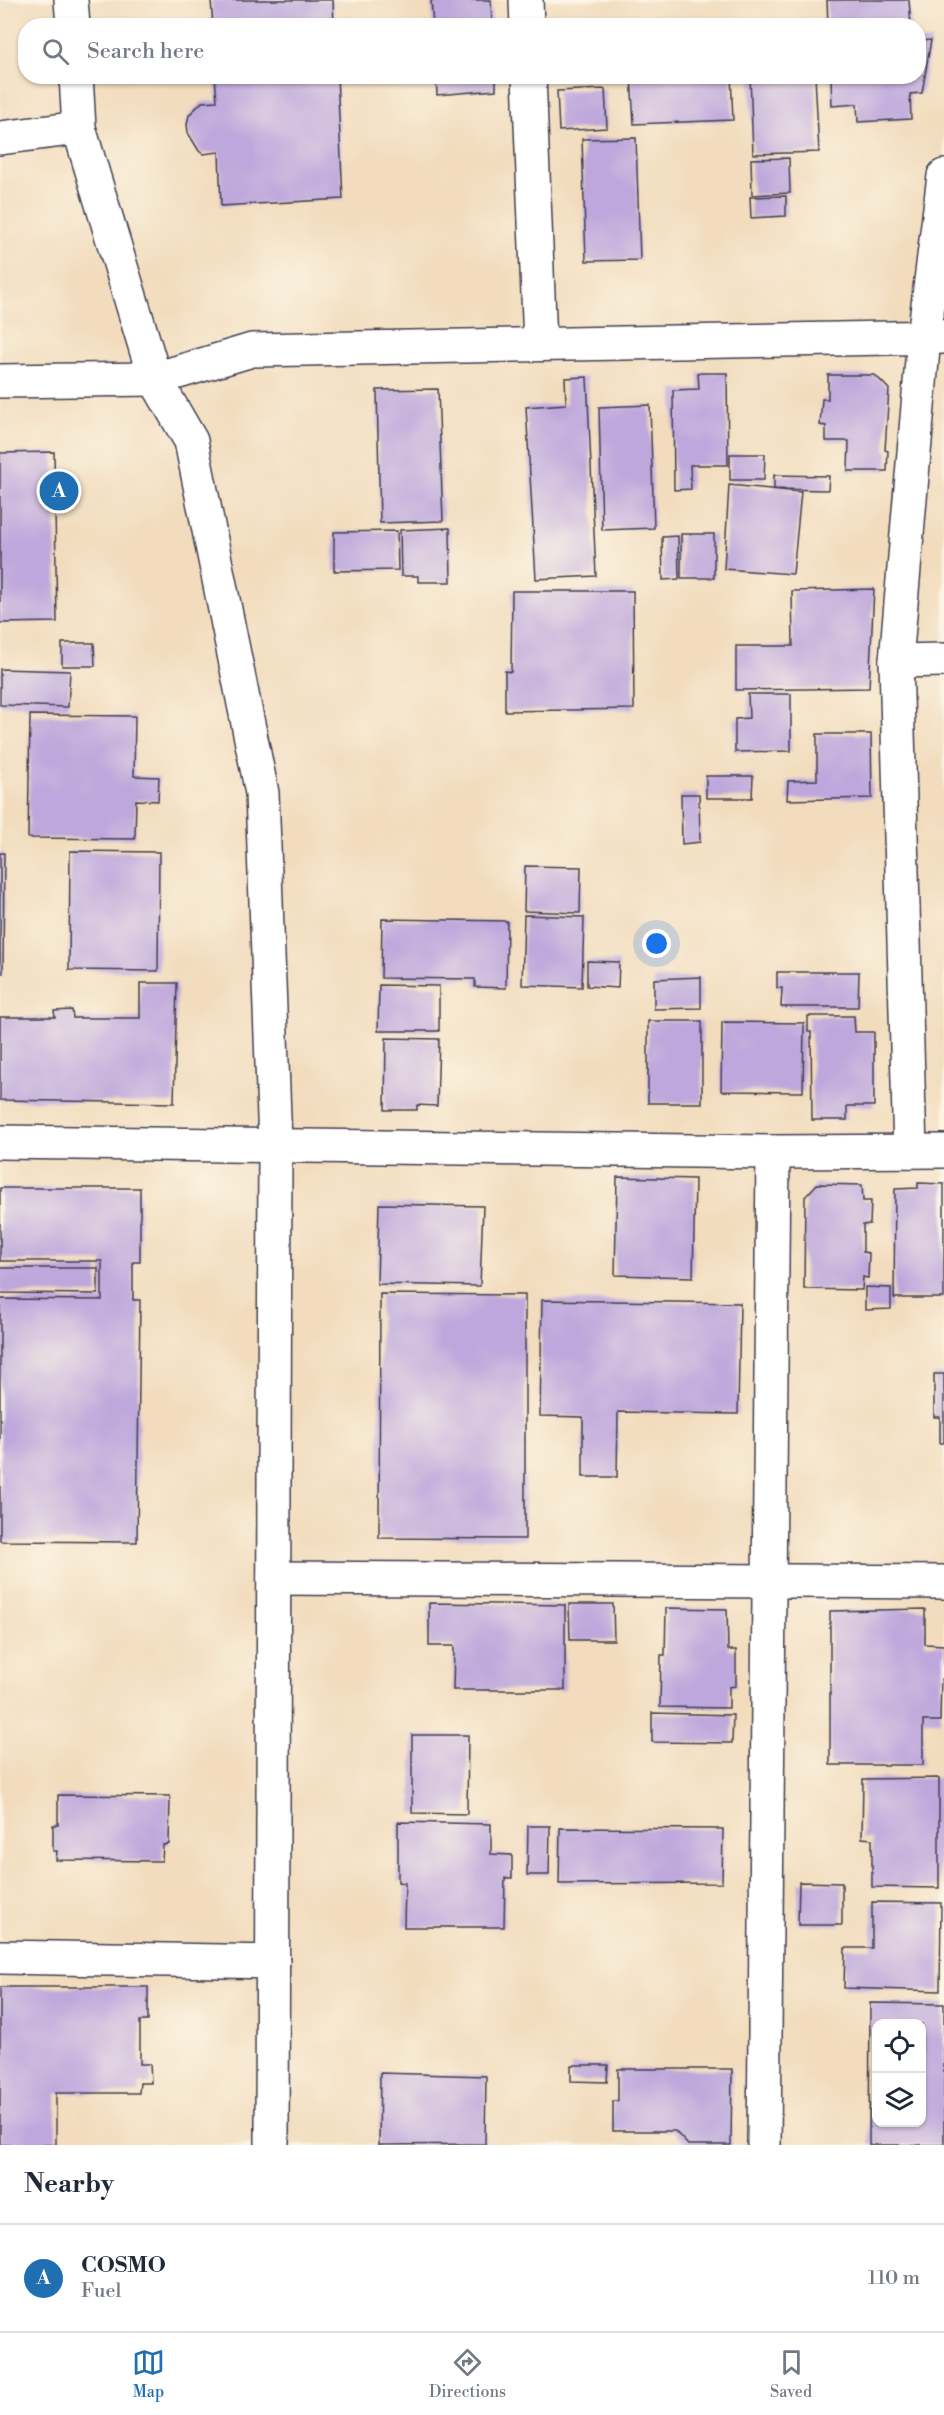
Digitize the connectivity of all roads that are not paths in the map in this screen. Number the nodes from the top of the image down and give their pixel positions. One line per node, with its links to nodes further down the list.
1 (71, 0): 3 (street)
2 (526, 0): 4 (street)
3 (72, 18)
4 (527, 18)
5 (77, 84): 7 (street)
6 (529, 84): 11 (street)
7 (80, 128): 8 (street); 12 (street)
8 (0, 138)
9 (944, 176): 10 (street)
10 (934, 337): 11 (street); 15 (street)
11 (540, 344): 12 (street)
12 (155, 379): 13 (street); 17 (street)
13 (0, 381)
14 (944, 660): 15 (street)
15 (896, 662): 18 (street)
16 (0, 1142): 17 (street)
17 (275, 1144): 20 (street); 21 (street)
18 (910, 1151): 19 (street); 20 (street)
19 (944, 1151)
20 (773, 1152): 22 (street)
21 (274, 1578): 22 (street); 25 (street)
22 (768, 1580): 23 (street); 27 (street)
23 (944, 1582)
24 (0, 1957): 25 (street)
25 (273, 1962): 26 (street)
26 (272, 2145)
27 (764, 2145)

